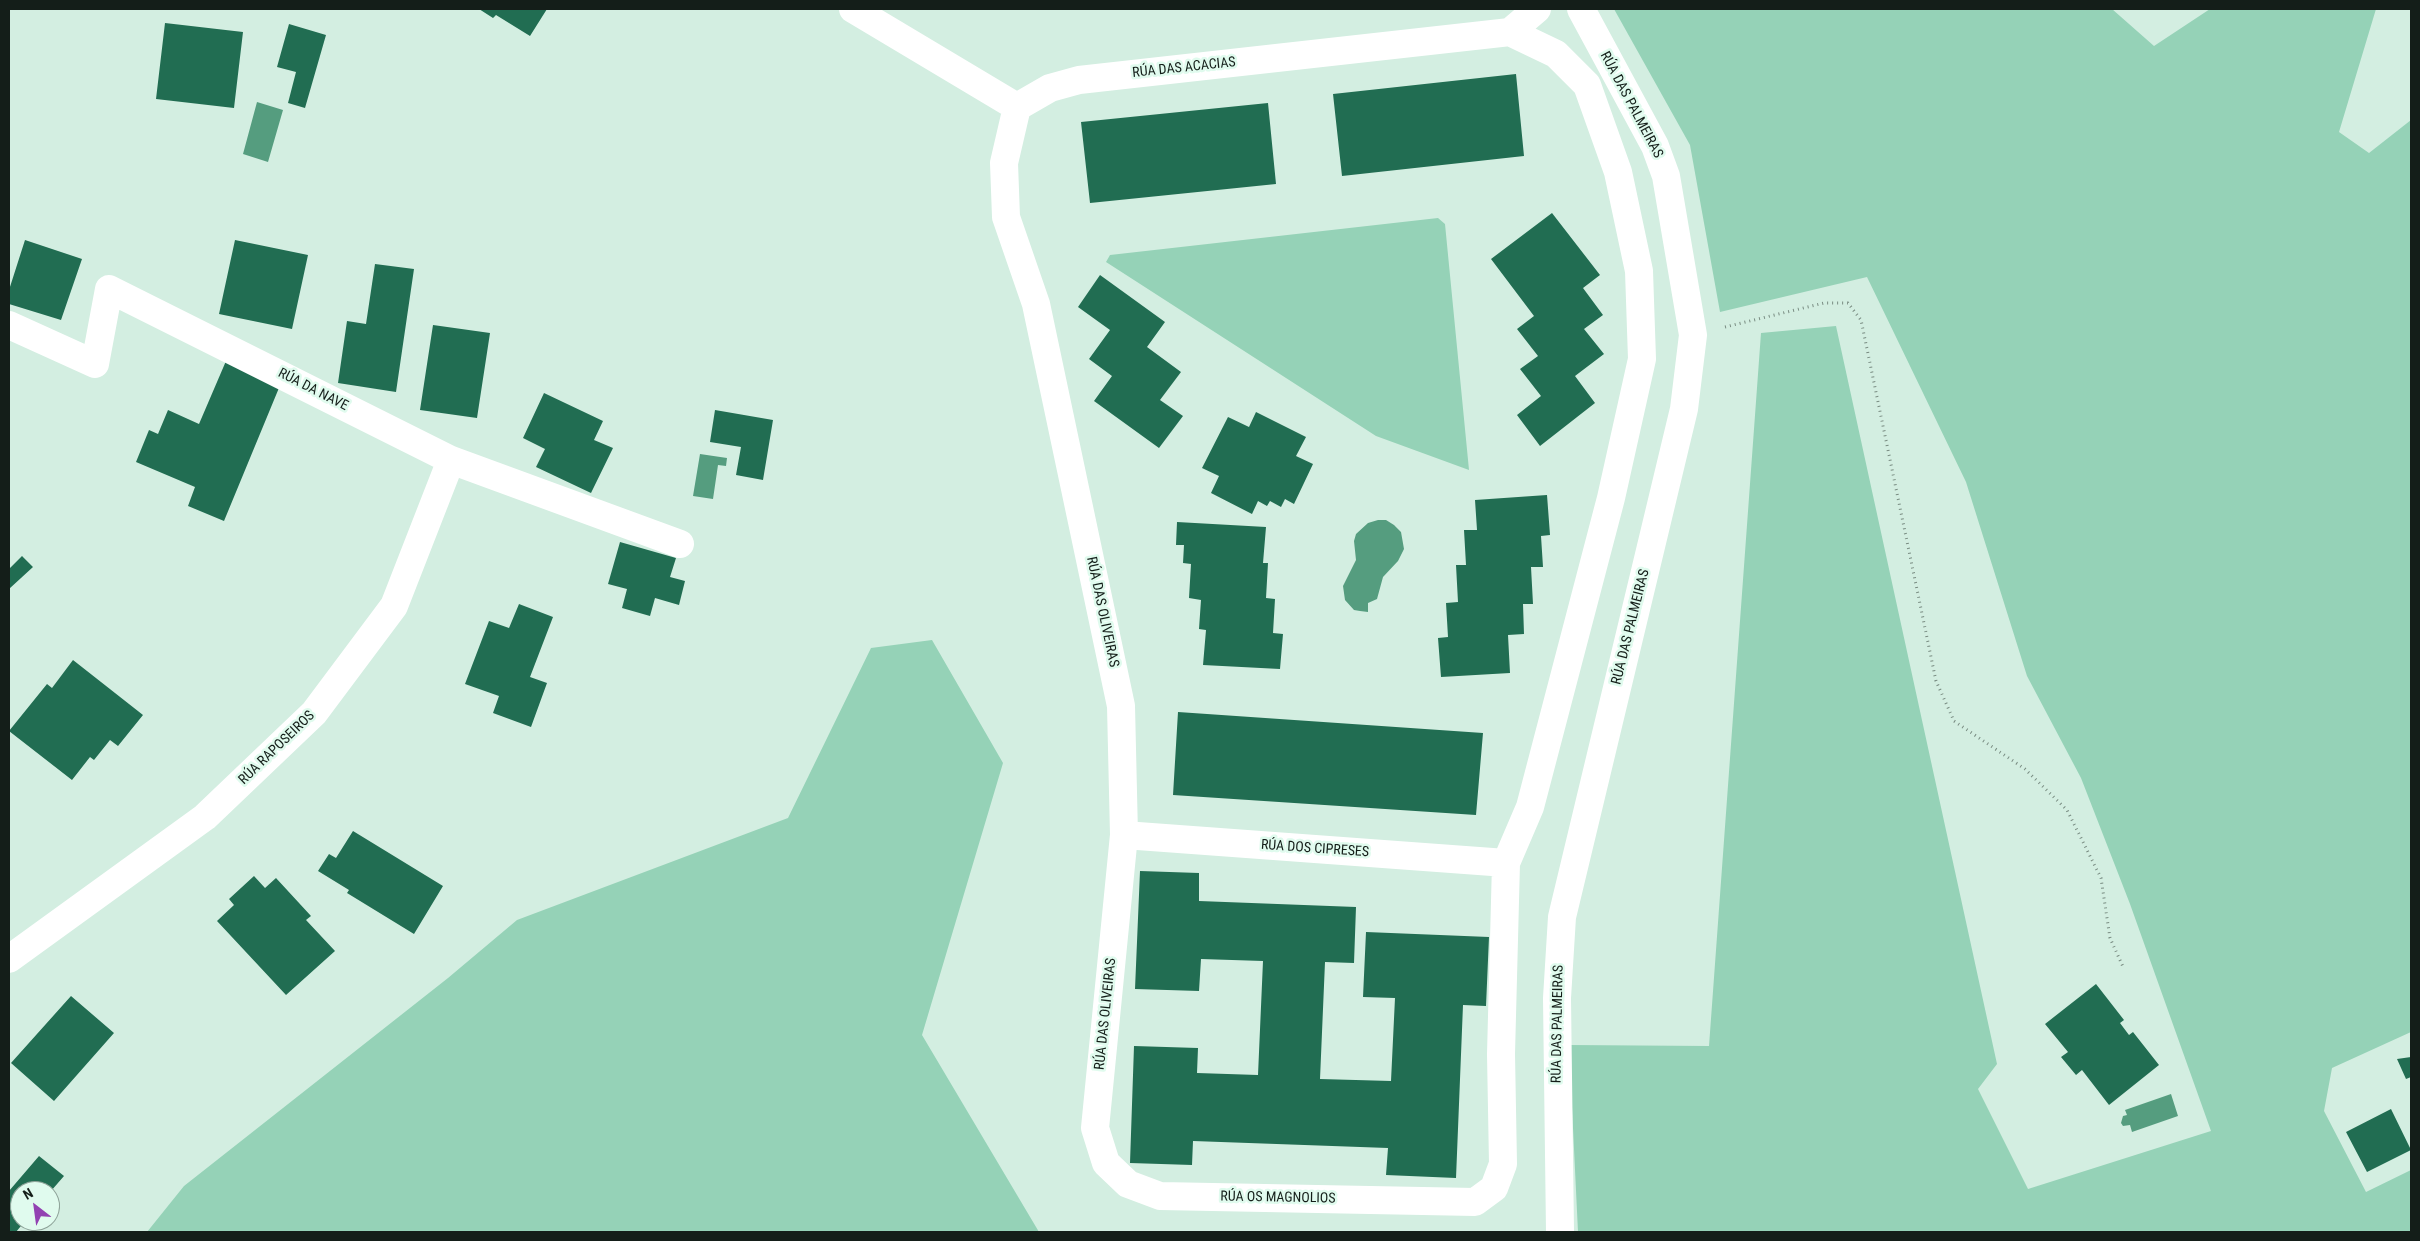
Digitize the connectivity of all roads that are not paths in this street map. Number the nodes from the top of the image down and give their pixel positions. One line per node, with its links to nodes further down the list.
1 (853, 9): 7 (street)
2 (1538, 9): 4 (street)
3 (1581, 9): 5 (street, RÚA DAS PALMEIRAS)
4 (1510, 32): 6 (street); 7 (street, RÚA DAS ACACIAS)
5 (1597, 40): 6 (street, RÚA DAS PALMEIRAS); 15 (street, RÚA DAS PALMEIRAS)
6 (1586, 85): 12 (street)
7 (1017, 107): 11 (street, RÚA DAS OLIVEIRAS)
8 (9, 325): 9 (street, RÚA DA NAVE)
9 (451, 460): 10 (street, RÚA DA NAVE); 13 (street, RÚA RAPOSEIROS)
10 (680, 544)
11 (1124, 835): 12 (street, RÚA DOS CIPRESES); 14 (street, RÚA DAS OLIVEIRAS)
12 (1506, 864): 14 (street, RÚA OS MAGNOLIOS)
13 (9, 959)
14 (1095, 1128)
15 (1560, 1232)

